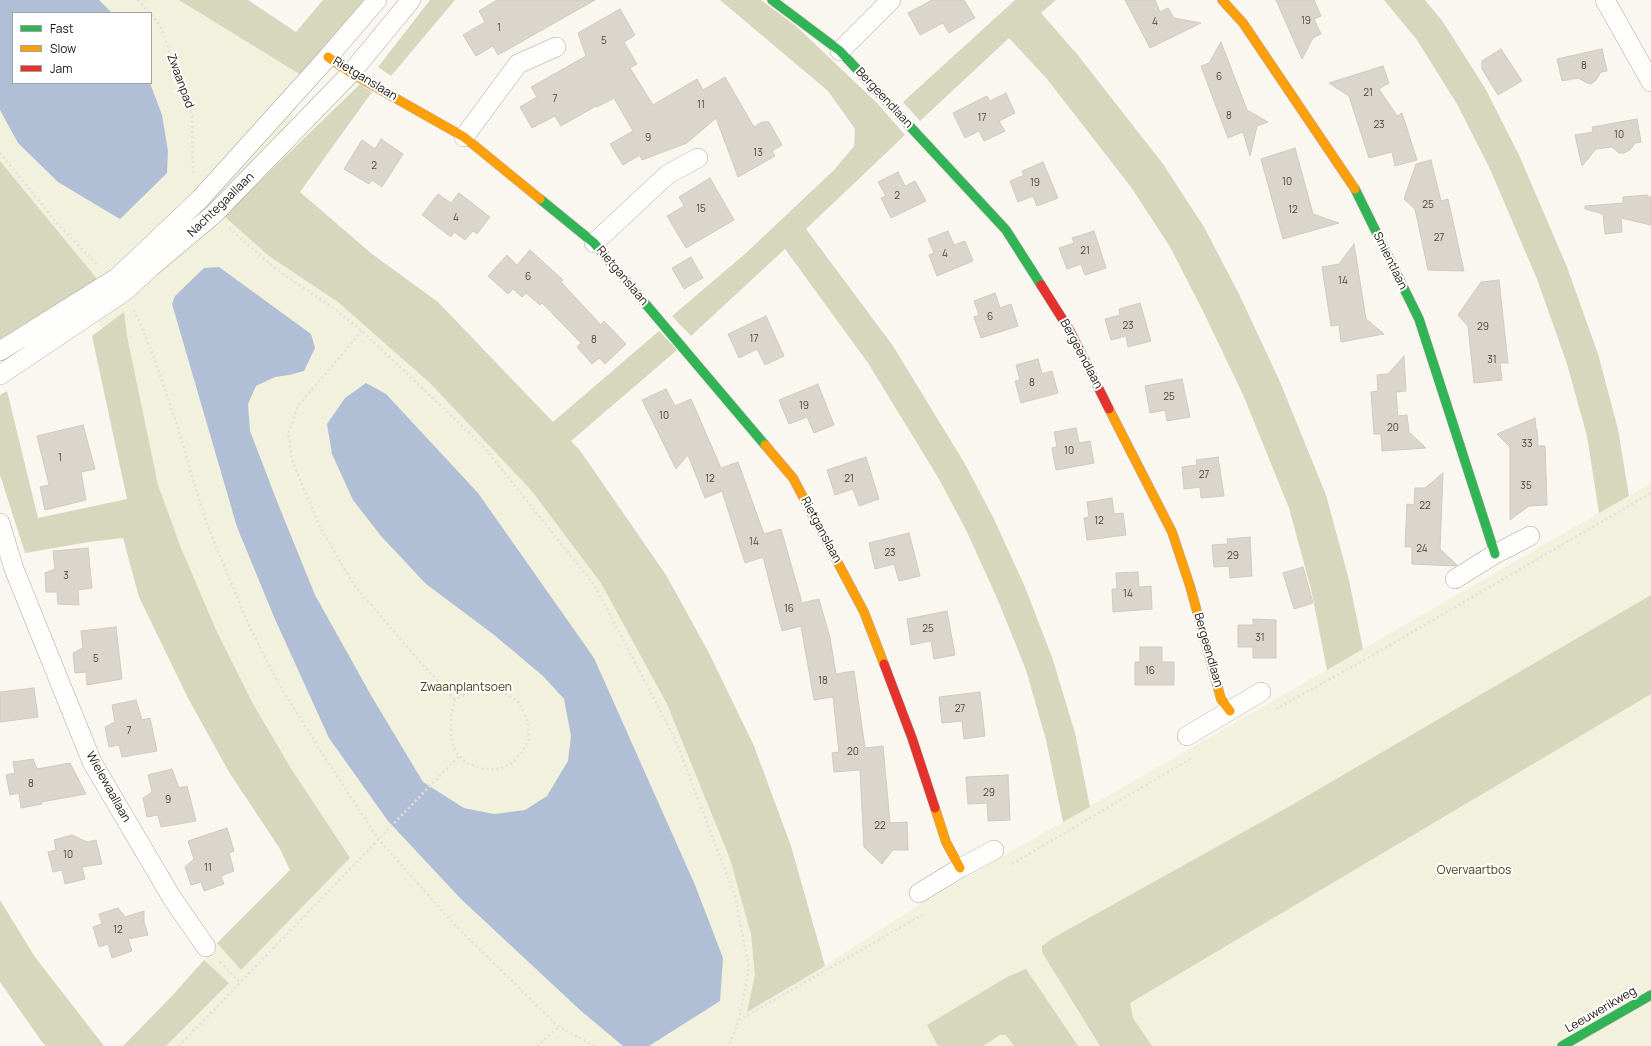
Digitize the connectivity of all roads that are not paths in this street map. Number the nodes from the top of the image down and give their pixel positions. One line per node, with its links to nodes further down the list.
1 (377, 0): 9 (street, Nachtegaallaan)
2 (411, 0): 10 (street, Nachtegaallaan)
3 (772, 0): 8 (street, Bergeendlaan)
4 (891, 0): 8 (street)
5 (1222, 0): 20 (street, Smientlaan)
6 (1605, 0): 11 (street)
7 (556, 47): 12 (street)
8 (840, 51): 23 (street, Bergeendlaan)
9 (328, 57): 10 (street, Rietganslaan); 15 (street, Nachtegaallaan)
10 (351, 72): 12 (street, Rietganslaan); 15 (street, Nachtegaallaan)
11 (1651, 82)
12 (464, 137): 14 (street, Rietganslaan)
13 (698, 158): 14 (street, Rietganslaan)
14 (594, 243): 26 (street, Rietganslaan)
15 (121, 284): 16 (street, Nachtegaallaan); 17 (street, Nachtegaallaan)
16 (0, 350)
17 (0, 375)
18 (0, 523): 28 (street, Wielewaallaan)
19 (1530, 536): 20 (street)
20 (1495, 554): 21 (street)
21 (1455, 579)
22 (1261, 692): 23 (street)
23 (1230, 711): 24 (street)
24 (1187, 736)
25 (994, 850): 26 (street)
26 (960, 868): 27 (street)
27 (920, 893)
28 (206, 947)
29 (1651, 995): 30 (street, Leeuwerikweg)
30 (1562, 1046)

